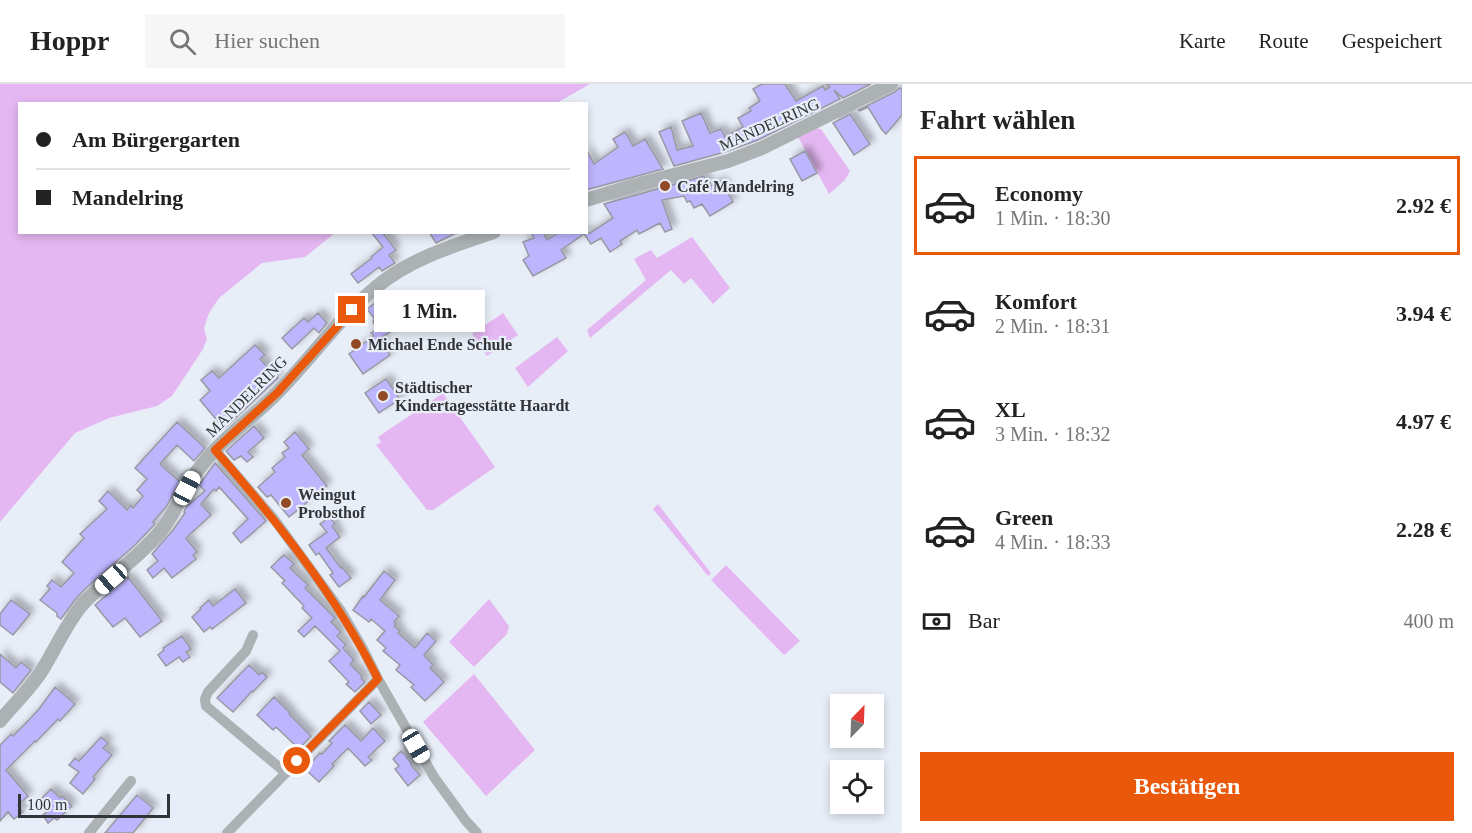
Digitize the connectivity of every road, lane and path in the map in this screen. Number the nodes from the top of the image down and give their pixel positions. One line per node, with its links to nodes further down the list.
1 (891, 84): 2 (street, MANDELRING)
2 (588, 199)
3 (488, 234): 4 (street, MANDELRING)
4 (215, 450): 6 (street); 7 (street, MANDELRING)
5 (253, 635): 8 (street)
6 (378, 679): 8 (street); 12 (street)
7 (0, 721)
8 (286, 773): 11 (street)
9 (131, 781): 10 (street)
10 (89, 833)
11 (227, 833)
12 (477, 833)

